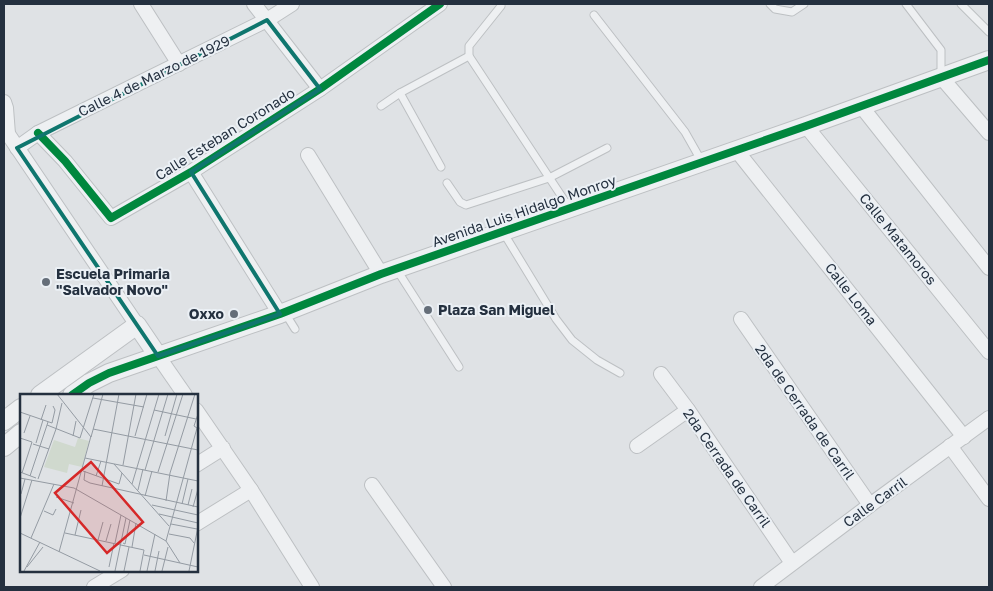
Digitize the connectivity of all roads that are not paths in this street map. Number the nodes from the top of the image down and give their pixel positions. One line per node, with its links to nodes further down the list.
1 (141, 4): 15 (street)
2 (254, 4): 11 (street)
3 (292, 4): 11 (street, Calle 4 de Marzo de 1929)
4 (440, 4): 17 (street, Calle Esteban Coronado)
5 (770, 4): 6 (lane)
6 (804, 4)
7 (906, 4): 16 (lane)
8 (962, 4): 12 (lane)
9 (501, 6): 13 (lane)
10 (594, 15): 30 (lane)
11 (267, 20): 15 (street, Calle 4 de Marzo de 1929); 17 (street)
12 (989, 32)
13 (468, 56): 18 (lane); 33 (lane)
14 (989, 60): 16 (street, Avenida Luis Hidalgo Monroy)
15 (179, 64): 24 (street, Calle 4 de Marzo de 1929)
16 (942, 77): 21 (street, Avenida Luis Hidalgo Monroy); 25 (street)
17 (320, 89): 32 (street, Calle Esteban Coronado)
18 (400, 93): 20 (lane); 31 (lane)
19 (4, 102): 23 (street)
20 (381, 106)
21 (861, 106): 22 (street, Avenida Luis Hidalgo Monroy); 37 (street)
22 (806, 126): 28 (street, Avenida Luis Hidalgo Monroy); 43 (street, Calle Matamoros)
23 (6, 133): 26 (street)
24 (38, 133): 26 (street, Calle 4 de Marzo de 1929); 32 (street, Calle Esteban Coronado)
25 (989, 133)
26 (17, 148): 41 (street)
27 (607, 148): 33 (lane)
28 (737, 150): 30 (street, Avenida Luis Hidalgo Monroy); 57 (street, Calle Loma)
29 (308, 155): 38 (street)
30 (702, 162): 35 (street, Avenida Luis Hidalgo Monroy)
31 (441, 167)
32 (191, 172): 39 (street)
33 (549, 178): 34 (lane); 35 (lane)
34 (447, 183)
35 (570, 209): 36 (street, Avenida Luis Hidalgo Monroy)
36 (503, 231): 38 (street, Avenida Luis Hidalgo Monroy); 46 (lane)
37 (989, 268)
38 (389, 271): 39 (street, Avenida Luis Hidalgo Monroy); 45 (lane)
39 (282, 313): 42 (lane); 44 (street, Avenida Luis Hidalgo Monroy)
40 (741, 320): 66 (street, 2da de Cerrada de Carril)
41 (137, 324): 44 (street); 48 (street)
42 (295, 329)
43 (989, 352)
44 (158, 356): 49 (street, Avenida Luis Hidalgo Monroy); 50 (street)
45 (459, 367)
46 (620, 373)
47 (661, 374): 52 (street, 2da Cerrada de Carril)
48 (41, 394)
49 (73, 394)
50 (184, 394)
51 (20, 409): 55 (street)
52 (688, 410): 58 (street); 68 (street, 2da Cerrada de Carril)
53 (198, 413): 61 (street)
54 (989, 418): 57 (street, Calle Carril)
55 (4, 421)
56 (20, 434): 60 (street)
57 (964, 437): 59 (street, Calle Carril)
58 (637, 446)
59 (950, 446): 65 (street); 66 (street, Calle Carril)
60 (4, 447)
61 (222, 448): 62 (street); 64 (street)
62 (198, 465)
63 (372, 485): 72 (street)
64 (250, 490): 67 (street); 71 (street)
65 (989, 499)
66 (870, 506): 68 (street, Calle Carril)
67 (198, 523)
68 (792, 563): 73 (street, Calle Carril)
69 (120, 571): 70 (street)
70 (94, 587)
71 (312, 587)
72 (444, 587)
73 (761, 587)

